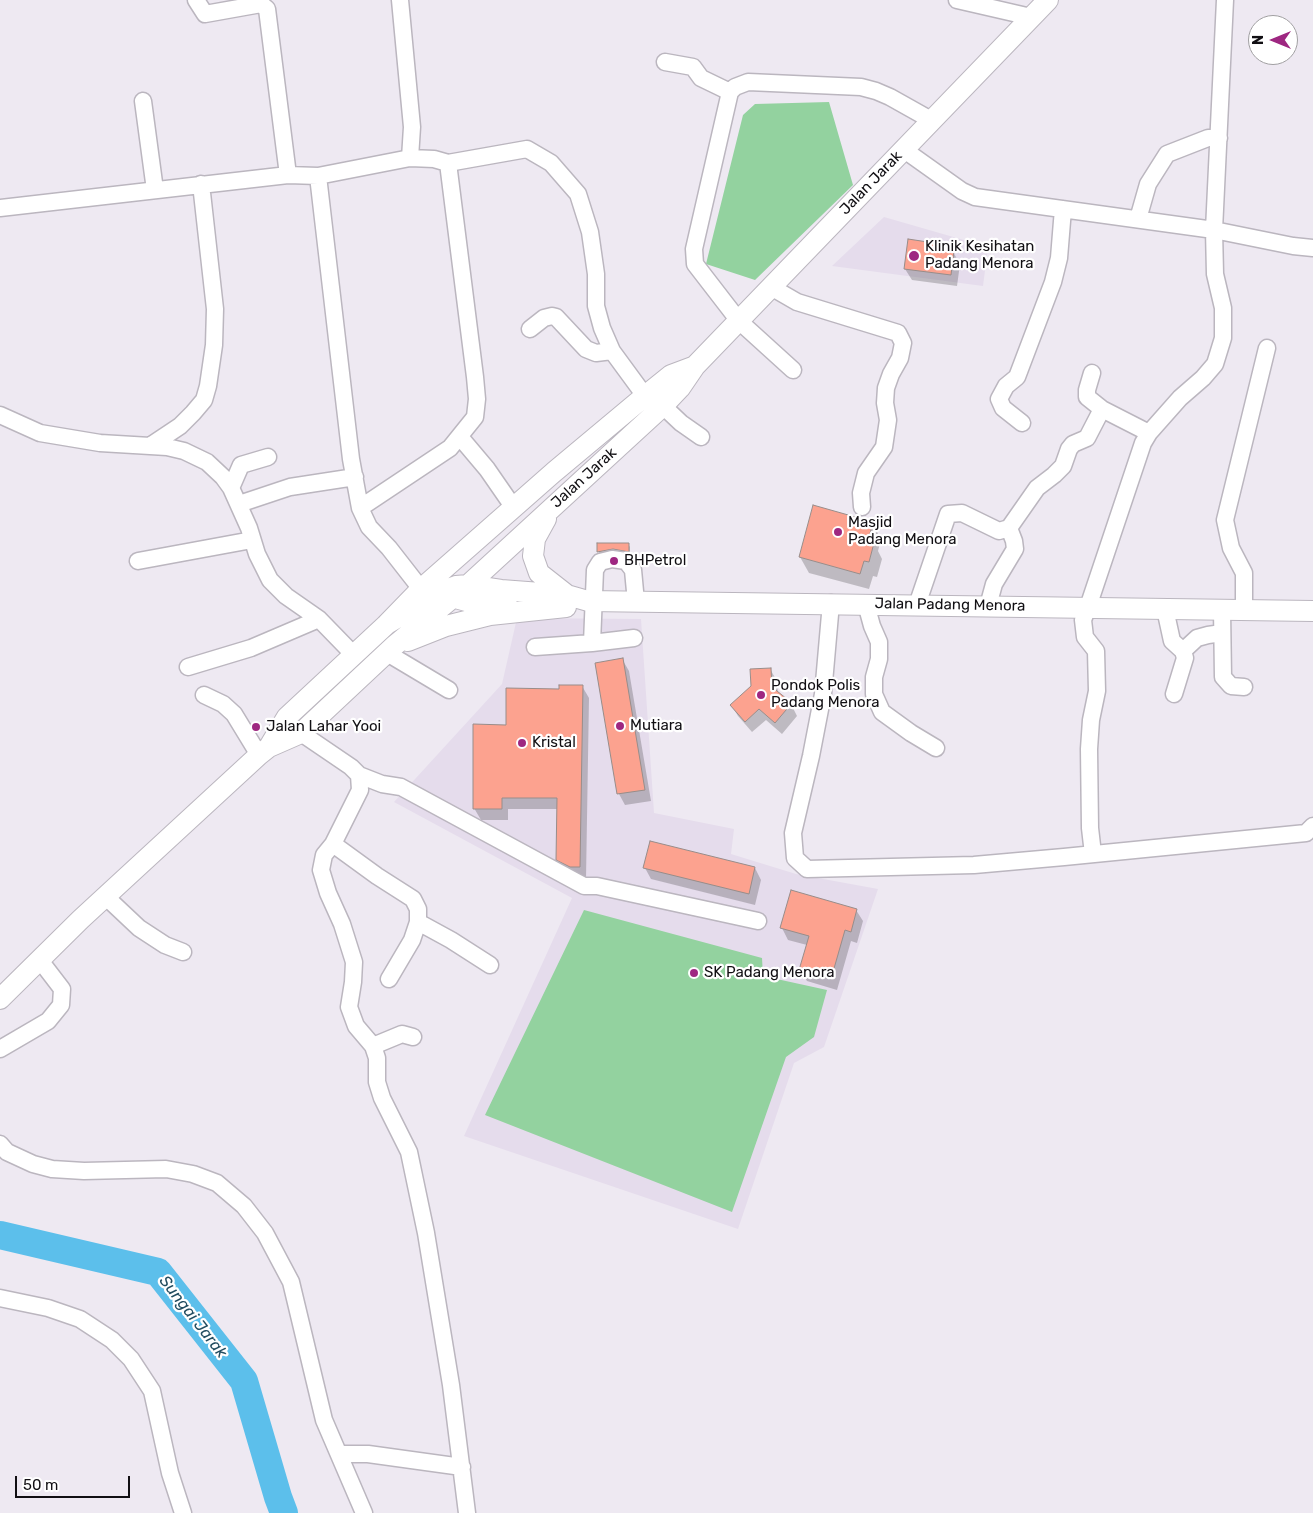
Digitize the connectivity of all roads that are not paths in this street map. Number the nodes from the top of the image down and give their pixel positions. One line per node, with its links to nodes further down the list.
1 (196, 0): 15 (street)
2 (400, 0): 13 (street)
3 (957, 0): 6 (street)
4 (1048, 0): 6 (main road, Jalan Jarak)
5 (1226, 0): 11 (street)
6 (1031, 17): 10 (main road, Jalan Jarak)
7 (665, 62): 8 (street)
8 (730, 92): 10 (street); 25 (street)
9 (143, 101): 18 (street)
10 (931, 120): 12 (main road, Jalan Jarak)
11 (1219, 138): 21 (street); 22 (street)
12 (904, 149): 20 (street); 24 (main road, Jalan Jarak)
13 (410, 158): 14 (street); 16 (street)
14 (448, 163): 28 (street); 39 (street)
15 (288, 175): 16 (street); 17 (street)
16 (318, 176): 42 (street)
17 (201, 184): 18 (street); 40 (street)
18 (155, 190): 19 (street)
19 (0, 208)
20 (1063, 209): 21 (street); 36 (street)
21 (1138, 219): 22 (street)
22 (1214, 230): 23 (street); 37 (street)
23 (1313, 248)
24 (771, 287): 25 (main road, Jalan Jarak); 46 (street)
25 (738, 321): 29 (main road, Jalan Jarak); 30 (street)
26 (530, 329): 28 (street)
27 (1267, 348): 64 (street)
28 (612, 351): 32 (street)
29 (695, 366): 32 (main road, Jalan Jarak); 33 (main road, Jalan Jarak)
30 (793, 370)
31 (1092, 373): 34 (street)
32 (645, 396): 48 (main road, Jalan Jarak)
33 (663, 406): 38 (street); 44 (main road, Jalan Jarak)
34 (1102, 409): 37 (street); 49 (street)
35 (0, 415): 40 (street)
36 (1022, 423)
37 (1148, 433): 61 (street)
38 (701, 436)
39 (460, 437): 47 (street); 48 (street)
40 (150, 446): 43 (street)
41 (268, 457): 43 (street)
42 (355, 477): 45 (street); 47 (street)
43 (231, 488): 45 (street)
44 (556, 503): 53 (main road, Jalan Jarak); 54 (main road)
45 (239, 504): 50 (street)
46 (862, 507)
47 (360, 508): 52 (street)
48 (512, 510): 52 (main road); 53 (main road)
49 (1009, 528): 59 (street); 60 (street)
50 (252, 540): 51 (street); 66 (street)
51 (138, 562)
52 (422, 589): 67 (main road)
53 (458, 589): 54 (main road, Jalan Padang Menora); 67 (main road); 72 (main road)
54 (567, 601): 55 (main road, Jalan Padang Menora); 72 (main road)
55 (591, 601): 56 (main road, Jalan Padang Menora); 56 (street); 70 (street)
56 (636, 602): 57 (main road, Jalan Padang Menora)
57 (831, 603): 58 (main road, Jalan Padang Menora); 86 (street)
58 (866, 604): 59 (main road, Jalan Padang Menora); 81 (street)
59 (917, 605): 60 (main road, Jalan Padang Menora)
60 (988, 606): 61 (main road, Jalan Padang Menora)
61 (1088, 608): 62 (main road, Jalan Padang Menora); 86 (street)
62 (1165, 609): 63 (main road, Jalan Padang Menora); 73 (street)
63 (1222, 610): 64 (main road, Jalan Padang Menora); 68 (street)
64 (1244, 610): 65 (main road, Jalan Padang Menora)
65 (1313, 611)
66 (319, 619): 74 (street); 75 (street)
67 (387, 624): 74 (main road)
68 (1222, 633): 73 (street); 76 (street)
69 (634, 638): 70 (street)
70 (592, 643): 71 (street)
71 (535, 646)
72 (391, 649): 77 (street); 80 (main road)
73 (1183, 651): 78 (street)
74 (354, 655): 82 (main road)
75 (188, 667)
76 (1244, 687)
77 (449, 690)
78 (1174, 694)
79 (204, 695): 82 (street)
80 (301, 733): 82 (main road); 83 (street)
81 (936, 748)
82 (264, 751): 87 (main road)
83 (359, 775): 85 (street); 88 (street)
84 (1313, 826): 86 (street)
85 (333, 844): 89 (street); 96 (street)
86 (1093, 854)
87 (106, 896): 90 (street); 91 (main road)
88 (758, 921)
89 (418, 922): 92 (street); 93 (street)
90 (183, 952)
91 (39, 959): 94 (main road); 97 (street)
92 (490, 965)
93 (389, 979)
94 (0, 999)
95 (413, 1037): 96 (street)
96 (373, 1046): 101 (street)
97 (0, 1049)
98 (0, 1144): 100 (street)
99 (0, 1298): 102 (street)
100 (340, 1454): 101 (street); 103 (street)
101 (462, 1467): 104 (street)
102 (183, 1513)
103 (364, 1513)
104 (467, 1513)

